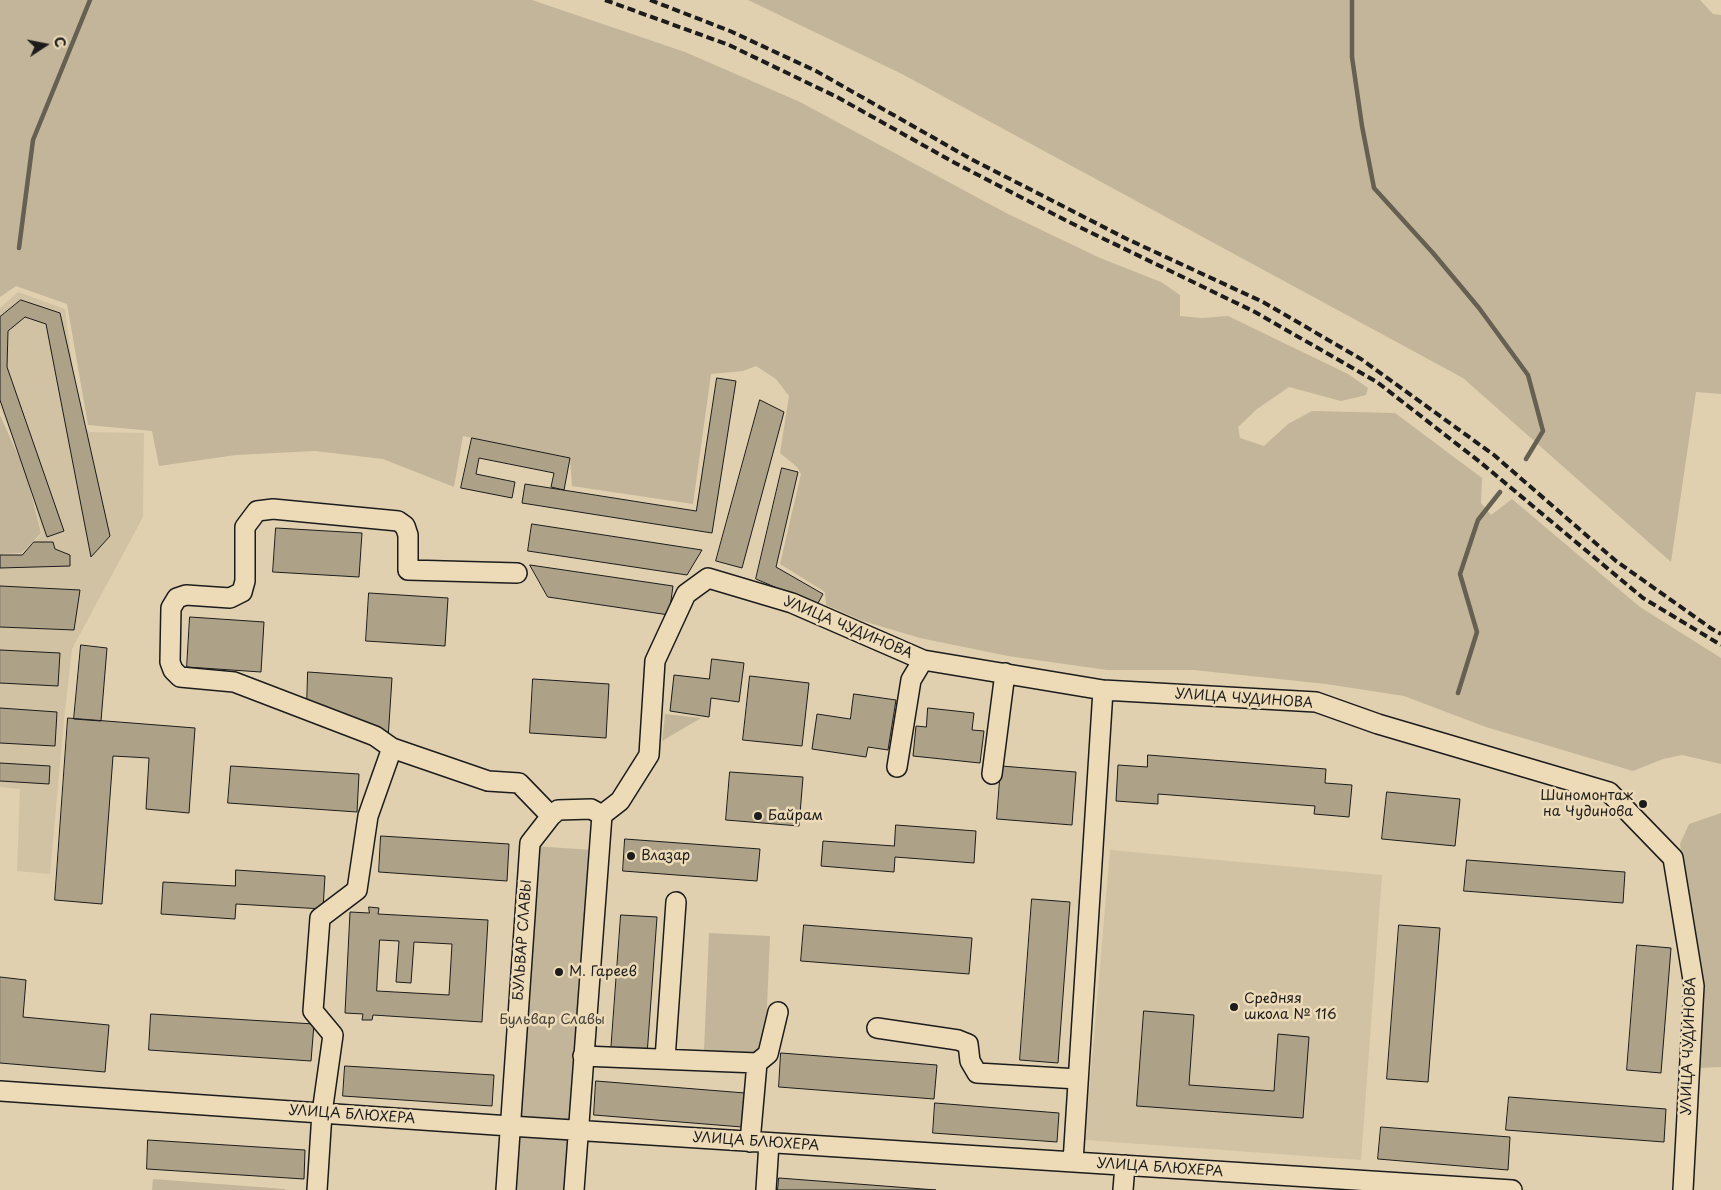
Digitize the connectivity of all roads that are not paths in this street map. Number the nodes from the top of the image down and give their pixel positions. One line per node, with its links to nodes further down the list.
1 (517, 573): 5 (street)
2 (923, 660): 3 (street, УЛИЦА ЧУДИНОВА); 6 (street); 8 (street, УЛИЦА ЧУДИНОВА)
3 (1005, 673): 4 (street, УЛИЦА ЧУДИНОВА); 7 (street)
4 (1104, 690): 16 (street); 32 (street, УЛИЦА ЧУДИНОВА)
5 (392, 748): 9 (street); 18 (street)
6 (897, 767)
7 (992, 774)
8 (602, 815): 9 (street); 13 (street)
9 (551, 816): 19 (street, БУЛЬВАР СЛАВЫ)
10 (676, 902): 14 (street)
11 (778, 1012): 15 (street)
12 (878, 1028): 16 (street)
13 (583, 1056): 14 (street); 20 (street)
14 (665, 1059): 15 (street)
15 (757, 1063): 21 (street)
16 (1078, 1079): 23 (street)
17 (0, 1091): 18 (street, УЛИЦА БЛЮХЕРА)
18 (322, 1113): 19 (street, УЛИЦА БЛЮХЕРА); 26 (street)
19 (510, 1126): 20 (street, УЛИЦА БЛЮХЕРА); 27 (street, БУЛЬВАР СЛАВЫ)
20 (578, 1131): 21 (street, УЛИЦА БЛЮХЕРА); 28 (street)
21 (750, 1142): 22 (street, УЛИЦА БЛЮХЕРА)
22 (769, 1143): 23 (street, УЛИЦА БЛЮХЕРА); 29 (street)
23 (1073, 1162): 24 (street, УЛИЦА БЛЮХЕРА)
24 (1125, 1165): 25 (street, УЛИЦА БЛЮХЕРА); 30 (street)
25 (1491, 1189): 31 (street, УЛИЦА БЛЮХЕРА)
26 (317, 1190)
27 (506, 1190)
28 (574, 1190)
29 (766, 1190)
30 (1123, 1190)
31 (1512, 1190)
32 (1683, 1190)

